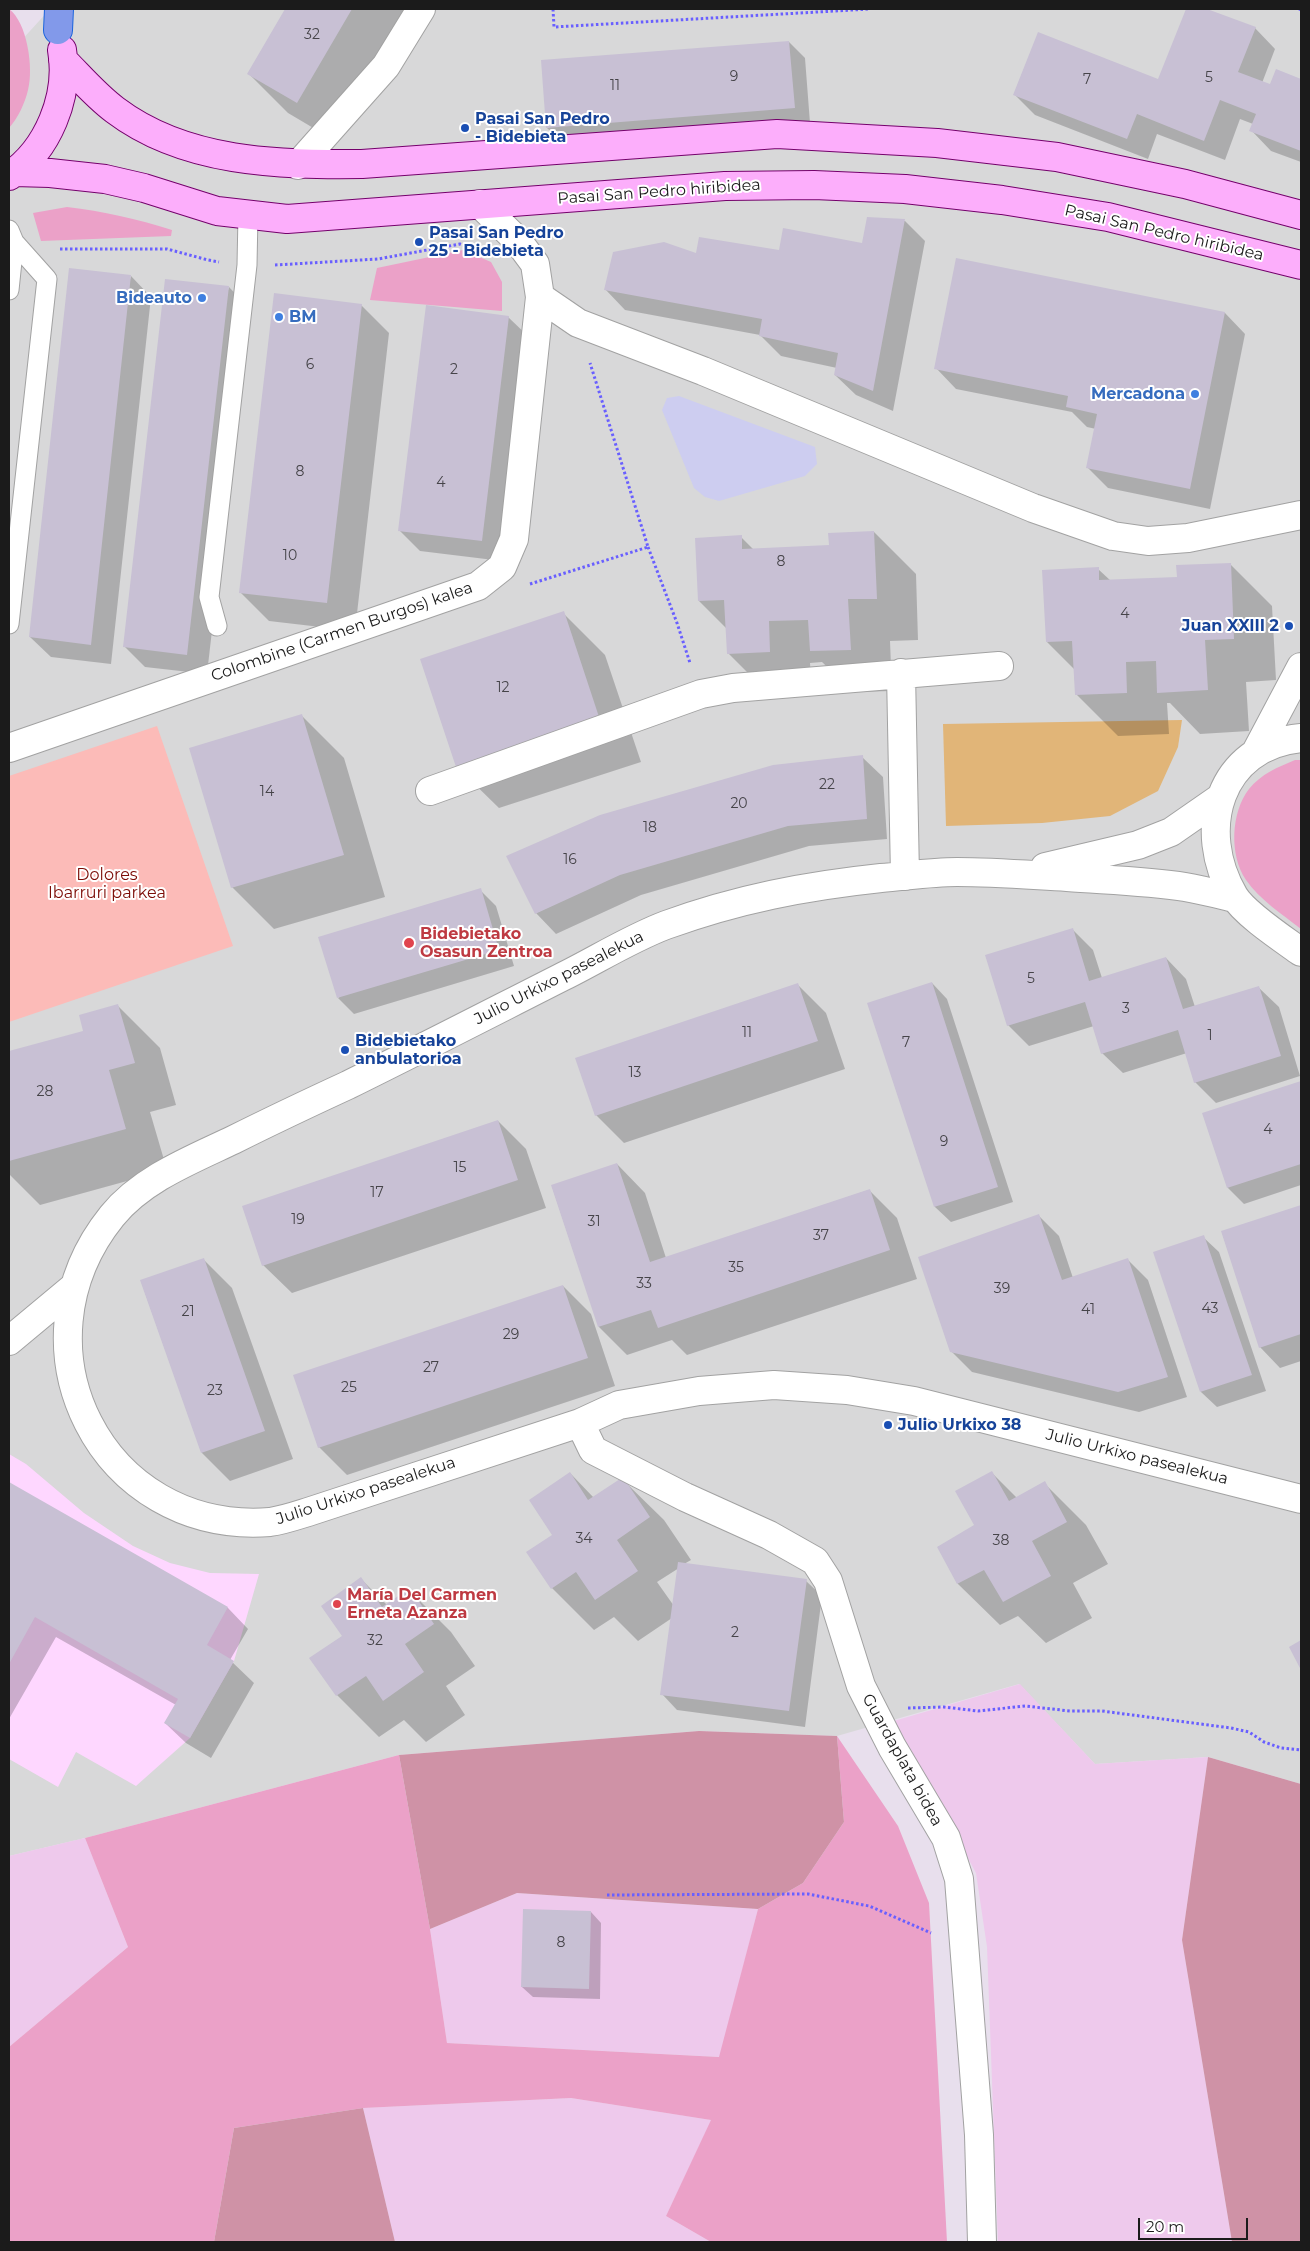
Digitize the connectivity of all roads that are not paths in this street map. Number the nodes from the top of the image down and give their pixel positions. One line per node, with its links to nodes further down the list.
1 (421, 9): 4 (street)
2 (55, 16): 3 (main road)
3 (64, 60): 4 (main road); 5 (main road)
4 (298, 165): 8 (main road)
5 (11, 174): 7 (main road, Pasai San Pedro hiribidea)
6 (480, 204): 7 (main road, Pasai San Pedro hiribidea); 10 (main road, Pasai San Pedro hiribidea); 12 (street, Colombine (Carmen Burgos) kalea)
7 (248, 216): 15 (lane)
8 (1301, 216)
9 (12, 236): 11 (lane); 14 (lane)
10 (1299, 266)
11 (9, 290)
12 (540, 297): 13 (street); 20 (street, Colombine (Carmen Burgos) kalea)
13 (1301, 515)
14 (9, 624)
15 (217, 626)
16 (999, 666): 18 (street)
17 (1301, 667): 21 (street)
18 (901, 673): 22 (street); 25 (street)
19 (1301, 738): 21 (street)
20 (9, 748)
21 (1256, 752): 23 (street)
22 (430, 791)
23 (1220, 798): 24 (street, Julio Urkixo pasealekua); 26 (street)
24 (1013, 874): 25 (street, Julio Urkixo pasealekua); 26 (street, Julio Urkixo pasealekua)
25 (905, 876): 28 (street, Julio Urkixo pasealekua)
26 (1235, 898): 27 (street)
27 (1301, 952)
28 (74, 1286): 29 (street); 30 (street, Julio Urkixo pasealekua)
29 (9, 1341)
30 (580, 1423): 31 (street, Julio Urkixo pasealekua); 32 (street, Guardaplata bidea)
31 (1301, 1499)
32 (982, 2242)

